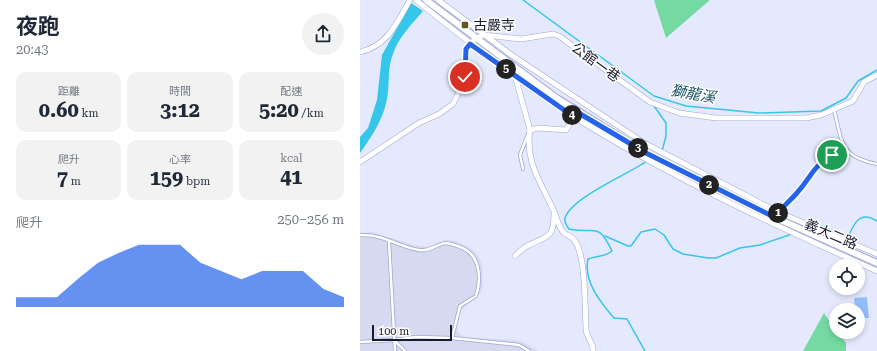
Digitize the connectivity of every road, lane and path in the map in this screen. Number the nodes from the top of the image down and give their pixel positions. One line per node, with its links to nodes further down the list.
1 (410, 0): 9 (street)
2 (416, 0): 5 (street, 義大二路)
3 (426, 0): 5 (street, 義大二路)
4 (438, 0): 6 (street, 義大二路)
5 (431, 8): 7 (street, 義大二路); 8 (street, 義大二路)
6 (483, 35): 7 (street); 13 (street, 公館一巷); 21 (street, 義大二路)
7 (476, 39): 8 (street); 10 (street, 義大二路)
8 (470, 44): 11 (street, 義大二路); 17 (street)
9 (360, 52)
10 (512, 65): 11 (street); 14 (street, 義大二路)
11 (514, 75): 14 (street, 義大二路); 15 (street)
12 (877, 75): 13 (street, 公館一巷)
13 (834, 109): 18 (lane)
14 (575, 114): 15 (street); 21 (street, 義大二路)
15 (530, 130): 19 (lane); 20 (street)
16 (832, 155): 21 (lane)
17 (360, 162)
18 (877, 164)
19 (523, 169)
20 (552, 207): 25 (street); 34 (street)
21 (776, 218): 24 (street, 義大二路); 26 (street, 義大二路); 27 (street, 義大二路)
22 (360, 235): 23 (lane)
23 (389, 242): 28 (lane); 29 (lane)
24 (877, 254)
25 (515, 256)
26 (877, 263)
27 (877, 271)
28 (452, 338): 29 (lane); 33 (lane)
29 (394, 340): 30 (lane); 31 (lane); 32 (lane)
30 (360, 342)
31 (395, 351)
32 (405, 351)
33 (529, 351)
34 (593, 351)

